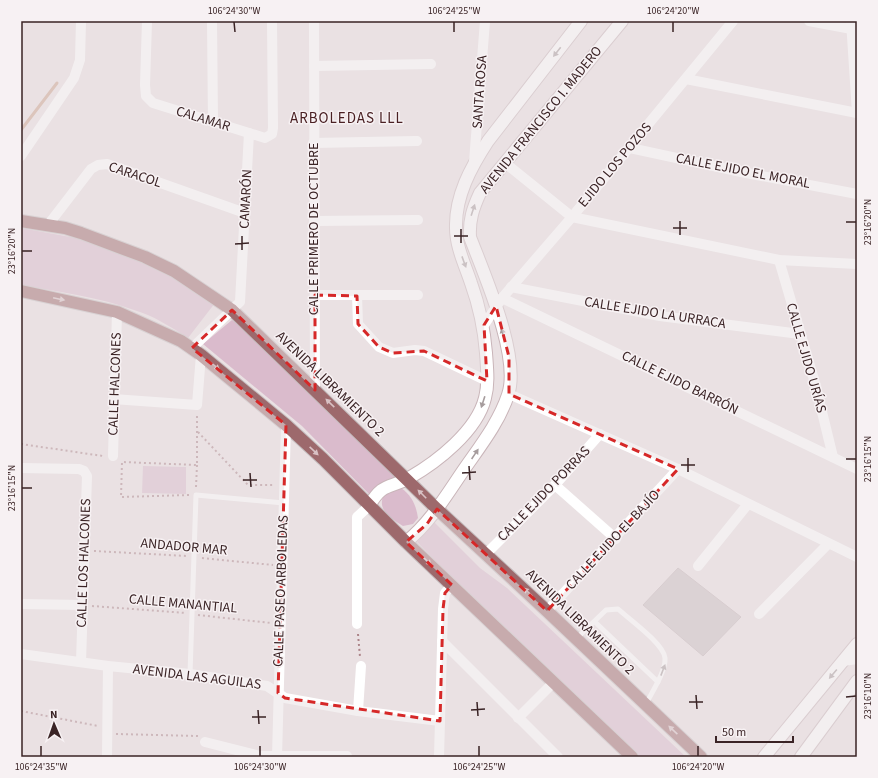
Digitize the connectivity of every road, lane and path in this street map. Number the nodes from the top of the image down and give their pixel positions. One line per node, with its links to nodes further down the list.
1 (81, 21): 21 (street)
2 (147, 21): 16 (street, CALAMAR)
3 (212, 21): 16 (street)
4 (272, 21): 17 (street, CALAMAR)
5 (314, 21): 13 (street, CALLE PRIMERO DE OCTUBRE)
6 (485, 21): 22 (street, SANTA ROSA)
7 (581, 21): 22 (street, AVENIDA FRANCISCO I. MADERO, one-way to 22)
8 (622, 21): 23 (street, AVENIDA FRANCISCO I. MADERO)
9 (732, 21): 14 (street, EJIDO LOS POZOS)
10 (809, 21): 11 (street)
11 (853, 27): 15 (street)
12 (431, 64): 13 (street)
13 (314, 66): 19 (street, CALLE PRIMERO DE OCTUBRE)
14 (686, 79): 15 (street); 20 (street, EJIDO LOS POZOS)
15 (857, 113)
16 (213, 122): 17 (street, CALAMAR)
17 (249, 133): 25 (street, CAMARÓN)
18 (417, 141): 19 (street)
19 (313, 143): 29 (street, CALLE PRIMERO DE OCTUBRE)
20 (630, 148): 24 (street, CALLE EJIDO EL MORAL); 26 (street, EJIDO LOS POZOS)
21 (21, 156)
22 (474, 162): 41 (street, AVENIDA FRANCISCO I. MADERO, one-way to 41)
23 (505, 163): 26 (street); 38 (street, AVENIDA FRANCISCO I. MADERO, one-way to 23)
24 (857, 194)
25 (245, 213): 30 (street, CARACOL); 39 (street, CAMARÓN)
26 (572, 217): 31 (street); 33 (street, EJIDO LOS POZOS)
27 (418, 220): 29 (street)
28 (21, 221): 30 (main road, AVENIDA LIBRAMIENTO 2)
29 (314, 221): 36 (street, CALLE PRIMERO DE OCTUBRE)
30 (48, 225): 39 (main road, AVENIDA LIBRAMIENTO 2)
31 (779, 260): 32 (street); 42 (street, CALLE EJIDO URÍAS)
32 (857, 264)
33 (512, 287): 38 (street, EJIDO LOS POZOS); 42 (street, CALLE EJIDO LA URRACA)
34 (21, 291): 40 (main road, one-way to 40)
35 (418, 294): 37 (street)
36 (315, 295): 37 (street); 45 (street, CALLE PRIMERO DE OCTUBRE)
37 (357, 296): 44 (street)
38 (499, 302): 41 (street, EJIDO LOS POZOS); 46 (street, AVENIDA FRANCISCO I. MADERO, one-way to 38); 54 (street, CALLE EJIDO BARRÓN)
39 (232, 310): 43 (street); 45 (main road, AVENIDA LIBRAMIENTO 2)
40 (117, 312): 43 (main road); 47 (street, CALLE HALCONES)
41 (484, 325): 44 (street, AVENIDA FRANCISCO I. MADERO)
42 (800, 334): 54 (street, CALLE EJIDO URÍAS)
43 (196, 352): 48 (street); 49 (main road, one-way to 49)
44 (487, 381): 59 (street, AVENIDA FRANCISCO I. MADERO, one-way to 59)
45 (315, 390): 59 (main road, AVENIDA LIBRAMIENTO 2, one-way to 45)
46 (509, 394): 51 (street); 66 (street, AVENIDA FRANCISCO I. MADERO, one-way to 46)
47 (113, 398): 48 (street); 53 (street, CALLE HALCONES)
48 (197, 405): 50 (path)
49 (286, 425): 61 (street, CALLE PASEO ARBOLEDAS); 65 (main road, one-way to 65)
50 (197, 431): 55 (path); 61 (path)
51 (600, 434): 58 (street); 60 (street, CALLE EJIDO PORRAS)
52 (21, 444): 53 (path)
53 (113, 456)
54 (833, 457): 57 (street, CALLE EJIDO BARRÓN)
55 (198, 465): 62 (path); 62 (path)
56 (21, 468): 70 (street, CALLE LOS HALCONES)
57 (857, 469)
58 (678, 470): 64 (street); 67 (street, CALLE EJIDO EL BAJÍO)
59 (407, 479): 65 (street); 66 (main road, AVENIDA LIBRAMIENTO 2, one-way to 59)
60 (555, 485): 67 (street); 71 (street, CALLE EJIDO PORRAS)
61 (284, 486): 63 (street, CALLE PASEO ARBOLEDAS)
62 (196, 495): 63 (lane); 72 (lane)
63 (284, 503): 74 (street, CALLE PASEO ARBOLEDAS)
64 (748, 504): 69 (street); 75 (street)
65 (369, 506): 68 (main road); 84 (street)
66 (437, 509): 68 (street); 71 (main road, AVENIDA LIBRAMIENTO 2)
67 (616, 539): 79 (street, CALLE EJIDO EL BAJÍO)
68 (406, 542): 76 (main road, one-way to 76)
69 (828, 544): 73 (street); 81 (street)
70 (85, 550): 72 (path, ANDADOR MAR); 78 (street, CALLE LOS HALCONES)
71 (486, 554): 79 (main road, AVENIDA LIBRAMIENTO 2, one-way to 71)
72 (194, 557): 74 (path, ANDADOR MAR); 80 (lane)
73 (857, 557)
74 (282, 566): 83 (street, CALLE PASEO ARBOLEDAS)
75 (698, 566)
76 (452, 585): 86 (street); 96 (main road)
77 (21, 604): 78 (street)
78 (83, 606): 80 (path, CALLE MANANTIAL); 91 (street, CALLE LOS HALCONES)
79 (547, 611): 85 (main road, AVENIDA LIBRAMIENTO 2)
80 (191, 614): 83 (path, CALLE MANANTIAL); 94 (lane)
81 (759, 614)
82 (595, 622): 85 (lane); 97 (lane); 97 (lane, one-way to 82)
83 (281, 624): 98 (street, CALLE PASEO ARBOLEDAS)
84 (358, 624): 93 (path)
85 (577, 638): 99 (main road, AVENIDA LIBRAMIENTO 2)
86 (442, 641): 101 (street); 102 (street)
87 (857, 644): 90 (street)
88 (21, 654): 91 (street, AVENIDA LAS AGUILAS)
89 (857, 659): 90 (street)
90 (843, 661): 111 (street, one-way to 111)
91 (81, 662): 92 (street, AVENIDA LAS AGUILAS)
92 (108, 666): 94 (street, AVENIDA LAS AGUILAS); 105 (street)
93 (361, 666): 100 (street)
94 (190, 674): 98 (street, AVENIDA LAS AGUILAS)
95 (857, 681): 112 (street)
96 (554, 682): 101 (street); 109 (main road)
97 (658, 682): 99 (lane)
98 (278, 693): 100 (street, AVENIDA LAS AGUILAS); 106 (street, CALLE PASEO ARBOLEDAS)
99 (646, 705): 110 (main road, AVENIDA LIBRAMIENTO 2, one-way to 99)
100 (358, 711): 102 (street, AVENIDA LAS AGUILAS)
101 (518, 718): 108 (street)
102 (440, 721): 107 (street)
103 (205, 742): 106 (street)
104 (347, 756): 106 (street)
105 (107, 757)
106 (277, 757)
107 (439, 757)
108 (558, 757)
109 (632, 757)
110 (701, 757)
111 (764, 757)
112 (801, 757)

